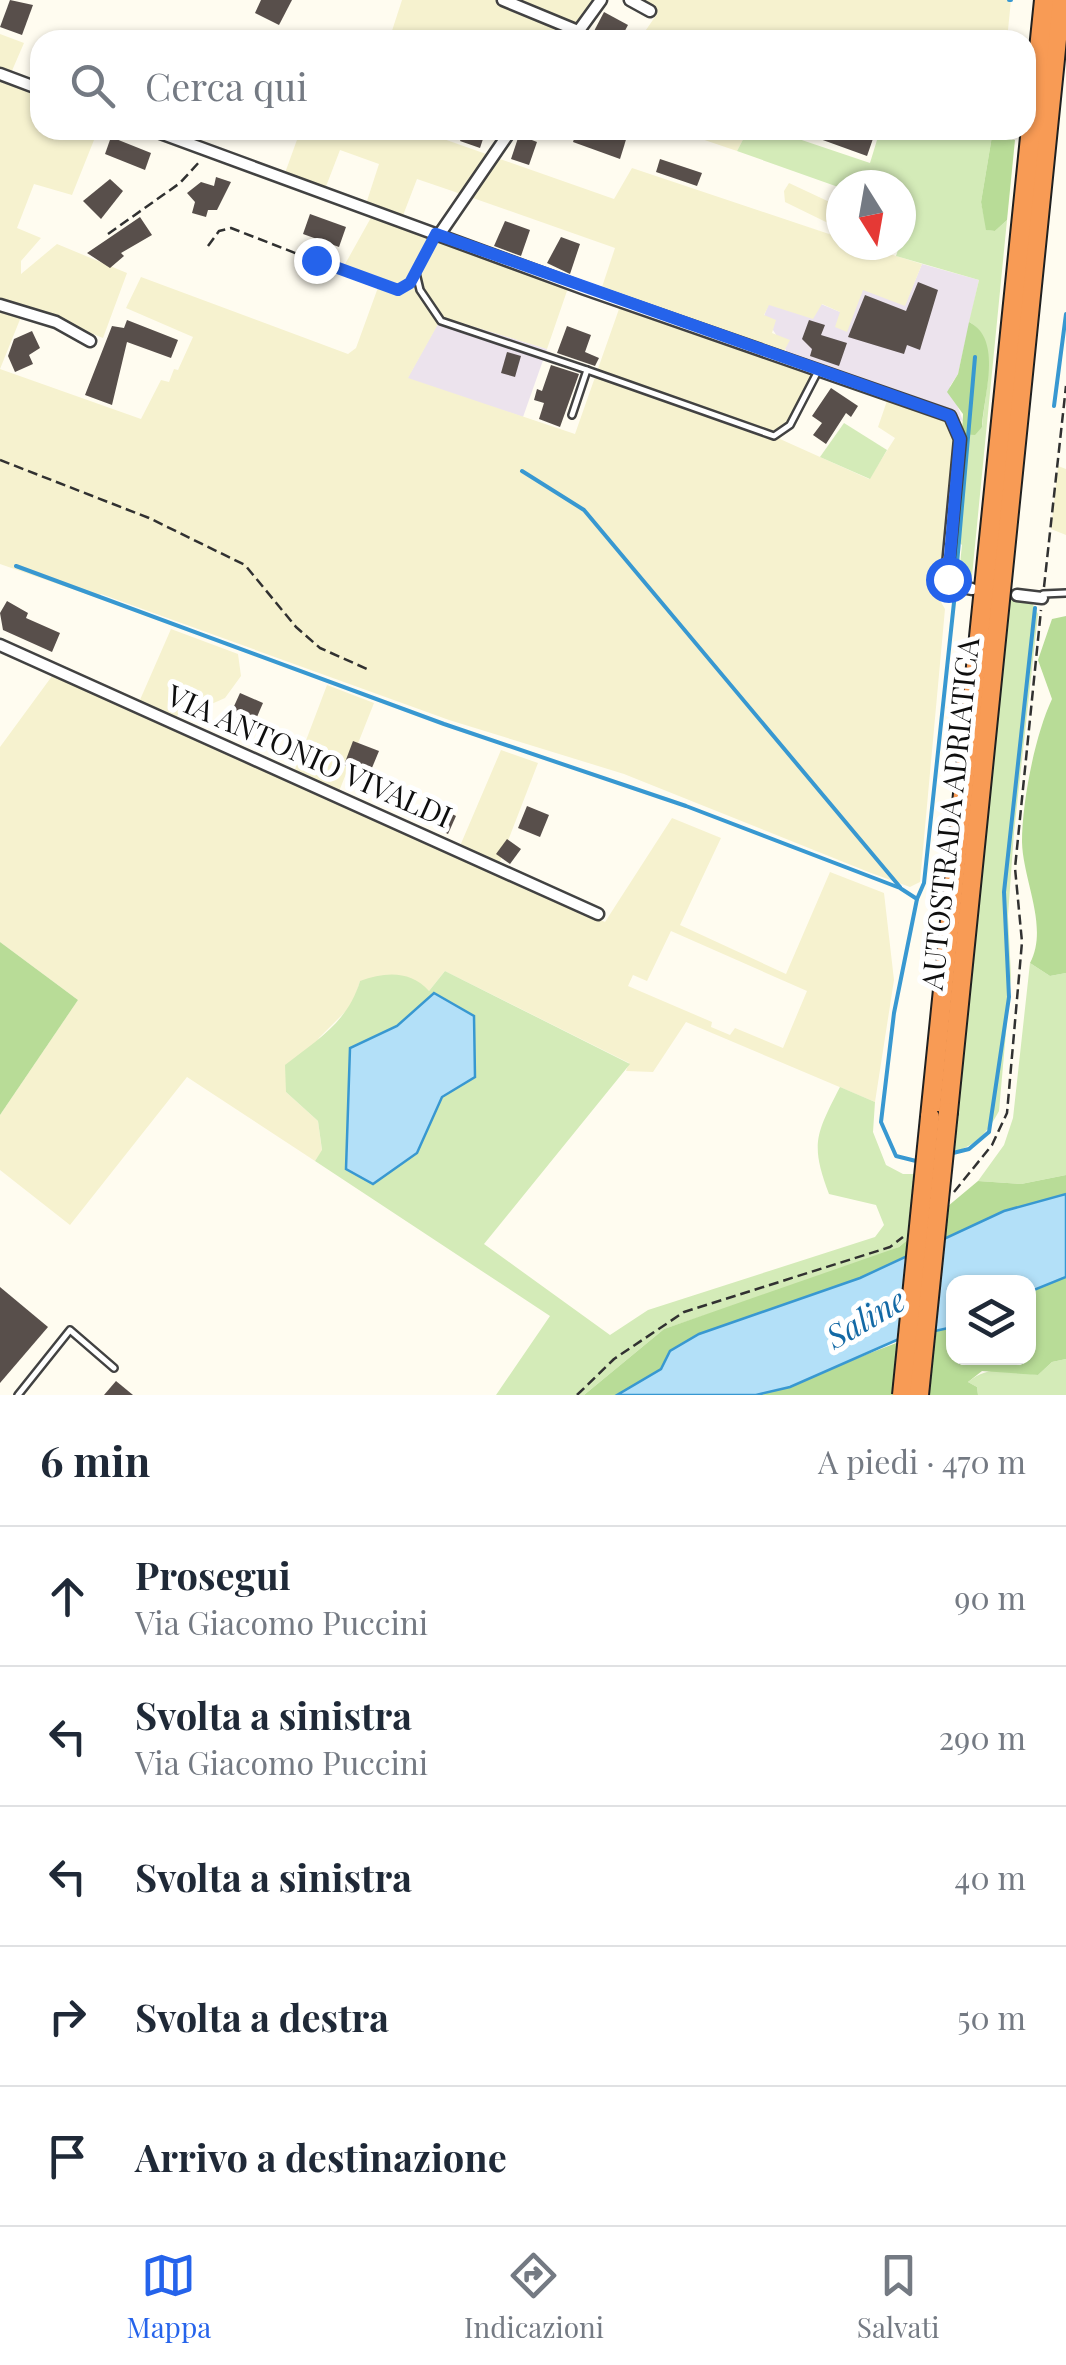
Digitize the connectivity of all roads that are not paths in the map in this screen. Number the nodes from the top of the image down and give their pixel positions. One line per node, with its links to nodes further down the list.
1 (503, 0): 7 (street)
2 (600, 0): 8 (street)
3 (630, 0): 6 (street)
4 (1044, 0): 11 (highway, AUTOSTRADA ADRIATICA)
5 (1061, 0): 28 (highway, AUTOSTRADA ADRIATICA)
6 (650, 11)
7 (563, 30)
8 (579, 30)
9 (0, 74): 10 (street)
10 (30, 84)
11 (1036, 85)
12 (180, 140): 15 (street)
13 (504, 140): 15 (street)
14 (1031, 140): 28 (highway, AUTOSTRADA ADRIATICA)
15 (438, 234): 20 (street)
16 (416, 273): 19 (lane)
17 (0, 305): 18 (street)
18 (90, 341)
19 (587, 370): 20 (lane); 21 (lane)
20 (818, 370): 22 (street)
21 (572, 415)
22 (972, 589)
23 (1066, 593): 25 (lane)
24 (1017, 595): 25 (street)
25 (1042, 596)
26 (0, 645): 27 (street, VIA ANTONIO VIVALDI)
27 (598, 914)
28 (939, 1114): 31 (highway, AUTOSTRADA ADRIATICA, bridge); 32 (highway, AUTOSTRADA ADRIATICA, bridge)
29 (114, 1368): 30 (lane)
30 (18, 1395)
31 (902, 1395)
32 (919, 1395)

